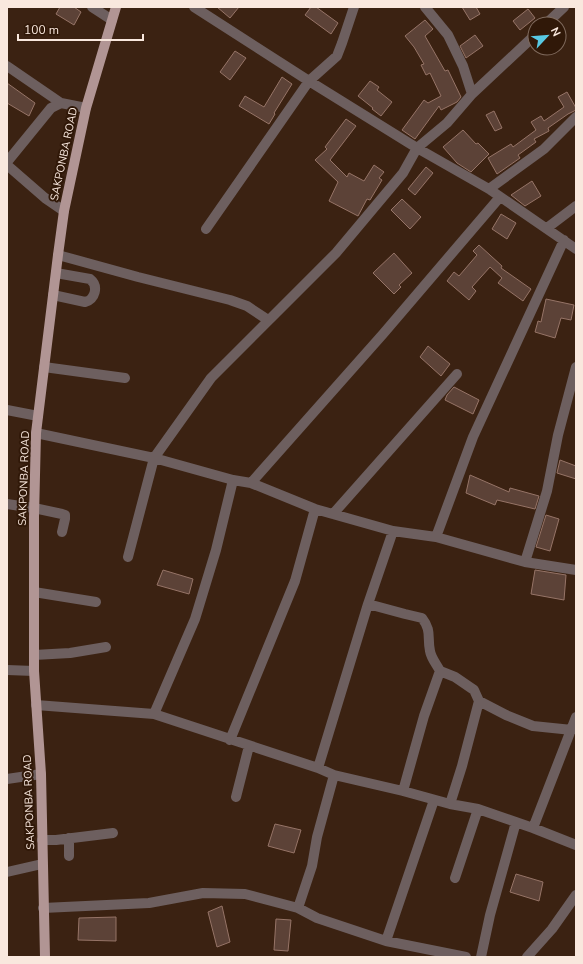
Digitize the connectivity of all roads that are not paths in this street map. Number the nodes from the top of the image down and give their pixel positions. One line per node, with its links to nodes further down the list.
1 (92, 7): 8 (street)
2 (116, 7): 8 (main road, SAKPONBA ROAD)
3 (194, 7): 11 (street)
4 (354, 7): 11 (street)
5 (425, 7): 12 (street)
6 (564, 7): 7 (street)
7 (554, 16)
8 (112, 20): 14 (main road, SAKPONBA ROAD)
9 (527, 42): 12 (street)
10 (7, 66): 13 (street)
11 (309, 81): 16 (street); 24 (street)
12 (472, 94): 16 (street)
13 (61, 103): 14 (street); 17 (street)
14 (86, 108): 22 (main road, SAKPONBA ROAD)
15 (576, 117): 19 (street)
16 (417, 148): 19 (street); 30 (street)
17 (7, 162)
18 (7, 165): 22 (street)
19 (489, 189): 20 (street)
20 (500, 197): 23 (street); 40 (street)
21 (576, 206): 23 (street)
22 (64, 211): 27 (main road, SAKPONBA ROAD)
23 (547, 228): 25 (street)
24 (206, 229)
25 (564, 240): 26 (street); 47 (street)
26 (576, 249)
27 (58, 255): 28 (main road, SAKPONBA ROAD); 30 (street)
28 (56, 273): 29 (main road, SAKPONBA ROAD); 29 (street)
29 (53, 295): 32 (main road, SAKPONBA ROAD)
30 (268, 320): 38 (street)
31 (576, 366): 49 (street)
32 (44, 367): 34 (street); 36 (main road, SAKPONBA ROAD)
33 (457, 374): 44 (street)
34 (125, 378)
35 (7, 410): 36 (street)
36 (38, 416): 37 (main road, SAKPONBA ROAD)
37 (36, 433): 38 (street); 42 (main road, SAKPONBA ROAD)
38 (154, 458): 39 (street); 48 (street)
39 (233, 480): 40 (street); 61 (street)
40 (251, 483): 43 (street)
41 (7, 504): 42 (street)
42 (34, 508): 46 (street); 51 (main road, SAKPONBA ROAD)
43 (315, 509): 44 (street); 64 (street)
44 (333, 514): 45 (street)
45 (393, 531): 47 (street); 53 (street)
46 (62, 532)
47 (436, 537): 49 (street)
48 (128, 557)
49 (525, 562): 50 (street)
50 (576, 570)
51 (34, 592): 52 (street); 55 (main road, SAKPONBA ROAD)
52 (96, 602)
53 (368, 604): 58 (street); 66 (street)
54 (106, 647): 55 (street)
55 (34, 655): 57 (main road, SAKPONBA ROAD)
56 (7, 670): 57 (street)
57 (34, 671): 60 (main road, SAKPONBA ROAD)
58 (440, 671): 59 (street); 70 (street)
59 (479, 701): 63 (street); 73 (street)
60 (36, 705): 61 (street); 67 (main road, SAKPONBA ROAD)
61 (154, 714): 64 (street)
62 (576, 717): 63 (street)
63 (572, 730): 76 (street)
64 (230, 740): 65 (street)
65 (249, 746): 66 (street); 71 (street)
66 (318, 768): 68 (street)
67 (41, 774): 69 (street); 79 (main road, SAKPONBA ROAD)
68 (334, 775): 70 (street); 87 (street)
69 (7, 779)
70 (403, 791): 72 (street)
71 (236, 797)
72 (434, 800): 73 (street); 88 (street)
73 (450, 804): 74 (street)
74 (478, 809): 75 (street); 84 (street)
75 (516, 822): 76 (street); 91 (street)
76 (533, 828): 80 (street)
77 (113, 833): 78 (street)
78 (69, 838): 79 (street); 81 (street)
79 (42, 840): 82 (main road, SAKPONBA ROAD)
80 (576, 845)
81 (69, 856)
82 (42, 864): 83 (street); 86 (main road, SAKPONBA ROAD)
83 (7, 872)
84 (455, 878)
85 (576, 895): 92 (street)
86 (43, 908): 87 (street); 89 (main road, SAKPONBA ROAD)
87 (298, 908): 88 (street)
88 (386, 941): 90 (street)
89 (45, 957)
90 (466, 957)
91 (482, 957)
92 (527, 957)

